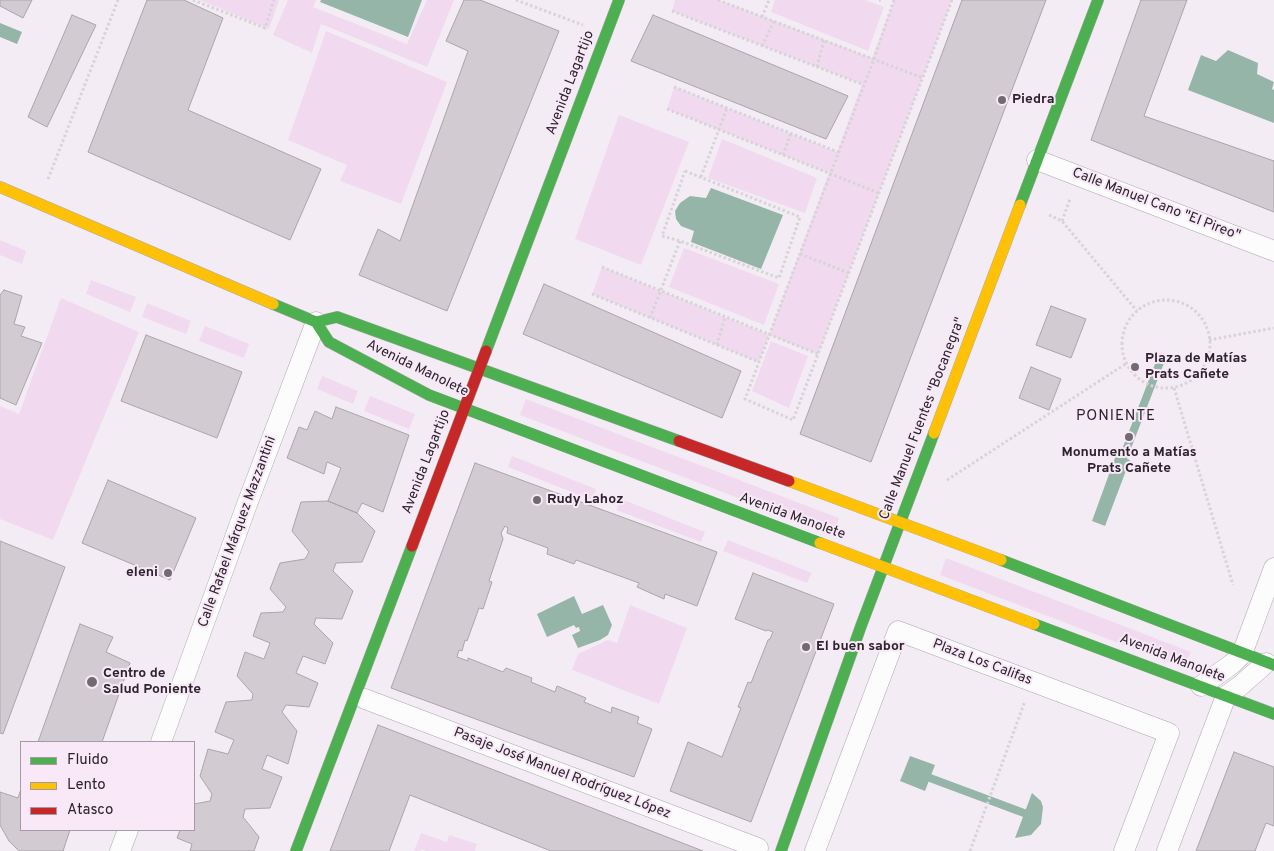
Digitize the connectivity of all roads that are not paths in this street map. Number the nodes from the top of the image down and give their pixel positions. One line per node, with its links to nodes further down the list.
1 (619, 0): 7 (main road, Avenida Lagartijo)
2 (1098, 0): 3 (main road, Calle Manuel Fuentes "Bocanegra")
3 (1037, 160): 5 (street, Calle Manuel Cano "El Pireo"); 9 (main road, Calle Manuel Fuentes "Bocanegra")
4 (0, 187): 6 (main road)
5 (1274, 251)
6 (316, 322): 7 (main road, Avenida Manolete); 8 (main road, Avenida Manolete); 18 (street, Calle Rafael Márquez Mazzantini)
7 (478, 367): 8 (main road, Avenida Lagartijo); 9 (main road, Avenida Manolete)
8 (464, 409): 10 (main road, Avenida Manolete); 22 (main road, Avenida Lagartijo)
9 (900, 523): 10 (main road, Calle Manuel Fuentes "Bocanegra"); 12 (main road, Avenida Manolete)
10 (884, 567): 14 (main road, Avenida Manolete); 23 (main road, Calle Manuel Fuentes "Bocanegra")
11 (1274, 568): 12 (street)
12 (1242, 654): 13 (main road, Avenida Manolete); 14 (street)
13 (1270, 664): 15 (street)
14 (1202, 686): 15 (main road, Avenida Manolete)
15 (1226, 696): 17 (main road, Avenida Manolete); 26 (street)
16 (365, 699): 20 (street, Pasaje José Manuel Rodríguez López)
17 (1274, 714)
18 (161, 741)
19 (128, 831): 21 (street)
20 (758, 848)
21 (120, 851)
22 (296, 851)
23 (781, 851)
24 (815, 851): 25 (street, Plaza Los Califas)
25 (1124, 851)
26 (1167, 851)

